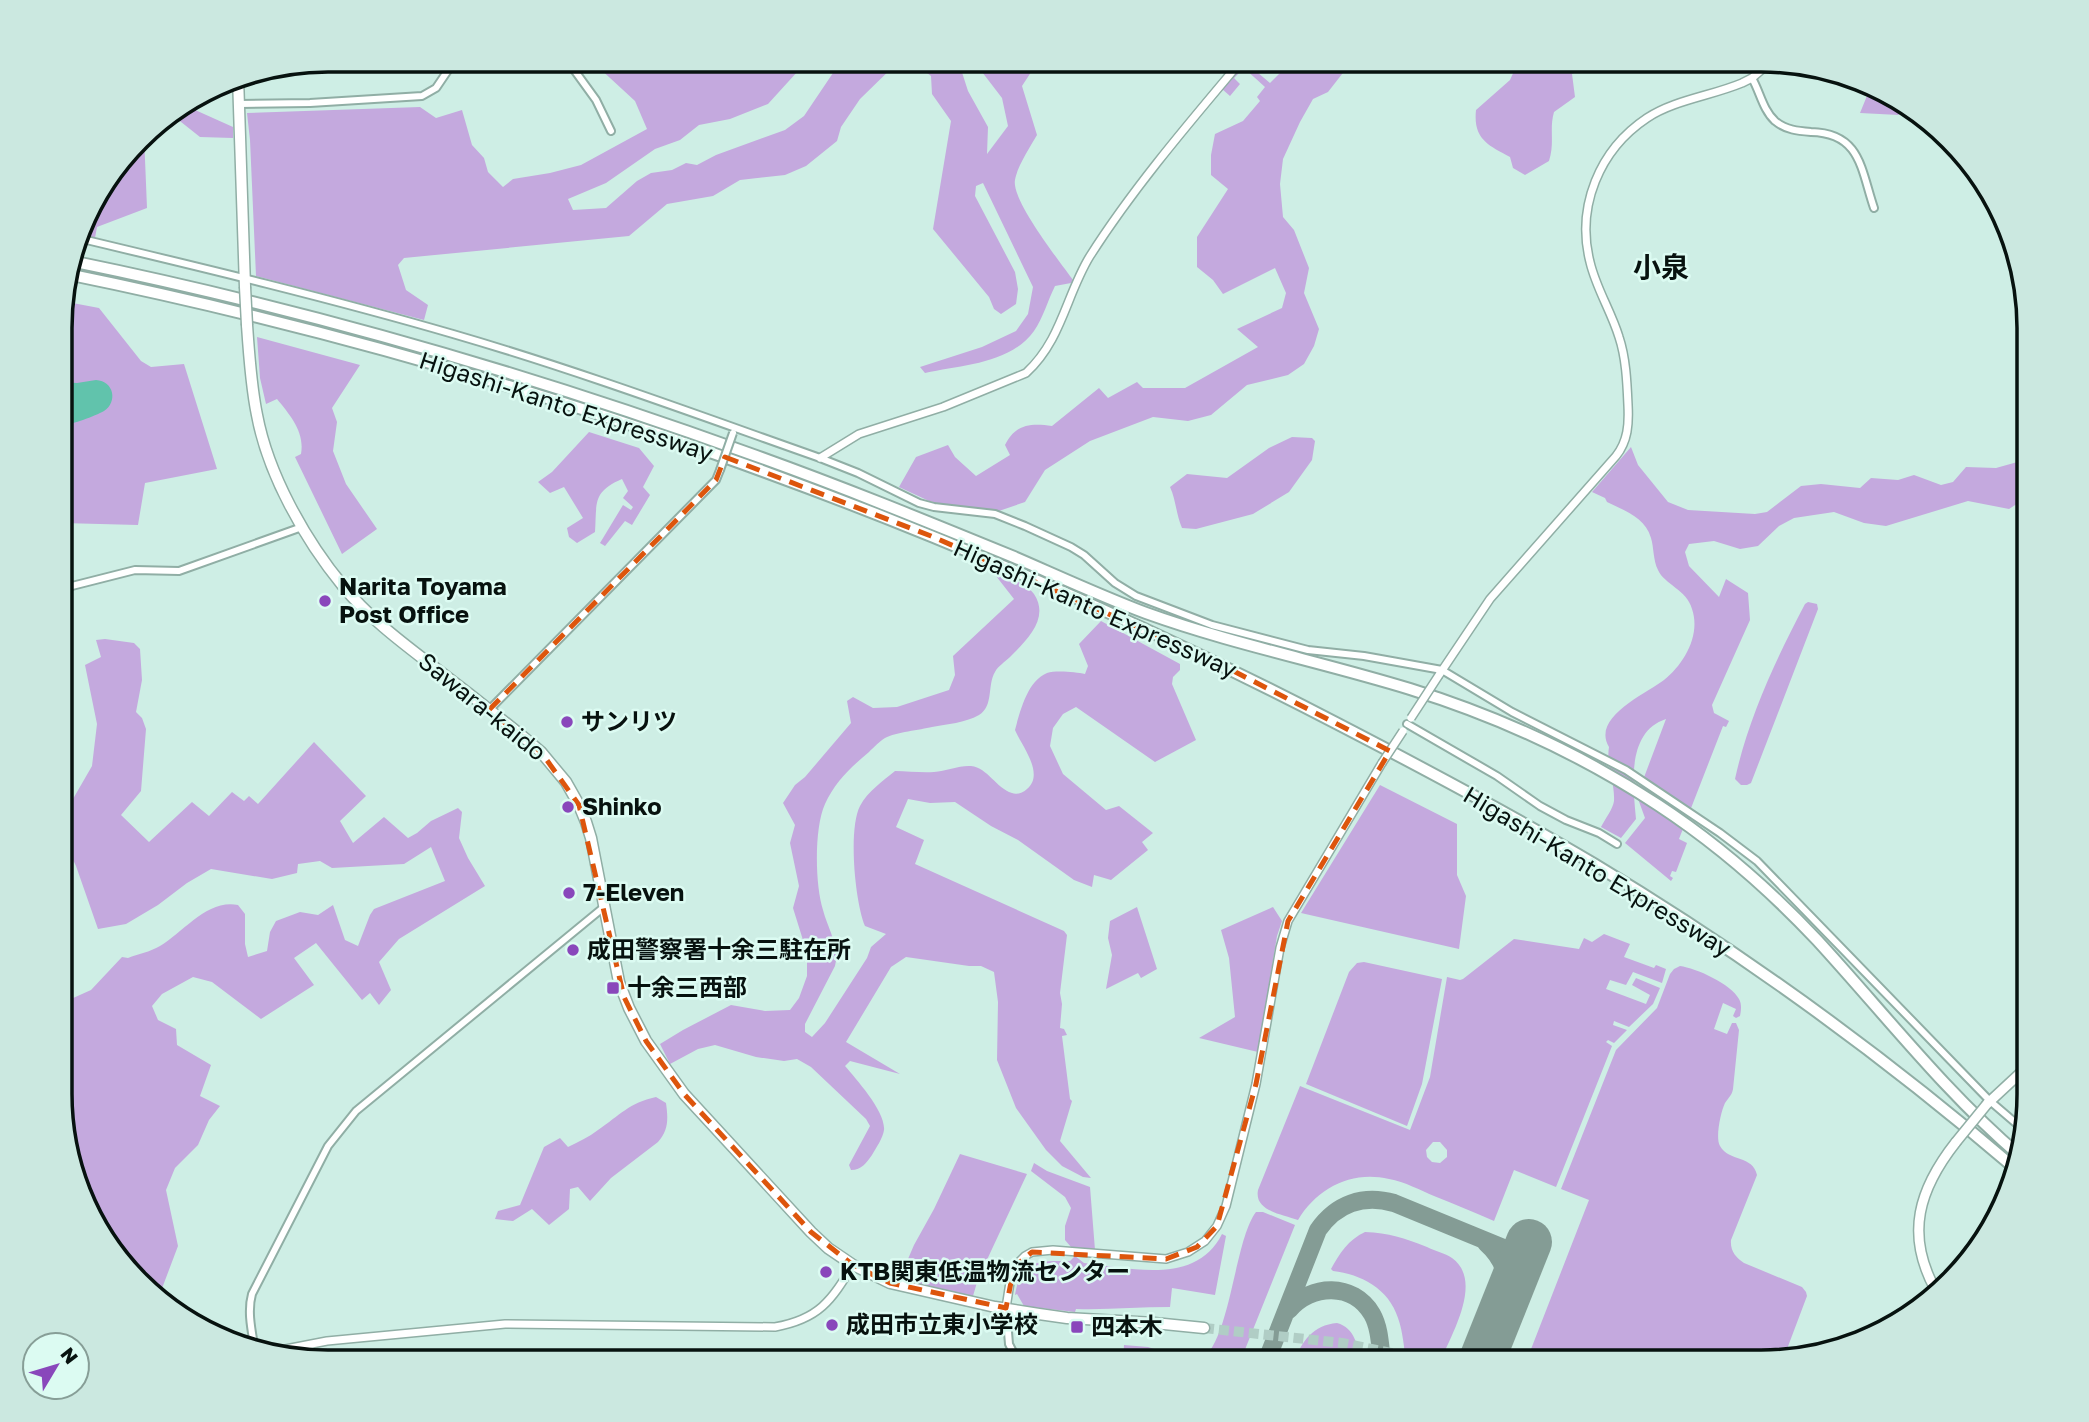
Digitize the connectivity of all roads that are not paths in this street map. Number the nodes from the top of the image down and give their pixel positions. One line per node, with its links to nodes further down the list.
1 (447, 72): 7 (street)
2 (575, 72): 8 (street)
3 (1232, 72): 15 (street)
4 (1759, 72): 5 (street)
5 (1752, 78): 9 (street); 18 (street)
6 (238, 88): 7 (highway, Sawara-kaido)
7 (239, 104): 13 (highway, Sawara-kaido)
8 (611, 131)
9 (1874, 208)
10 (87, 240): 13 (street)
11 (80, 263): 26 (highway, Higashi-Kanto Expressway)
12 (77, 276): 27 (highway, Higashi-Kanto Expressway)
13 (245, 283): 14 (street); 16 (highway, Sawara-kaido, bridge)
14 (734, 431): 15 (street); 19 (street, bridge)
15 (820, 458): 18 (street)
16 (302, 527): 17 (street); 19 (highway, Sawara-kaido)
17 (72, 586)
18 (1440, 673): 20 (street, bridge); 24 (street)
19 (489, 710): 22 (highway, Sawara-kaido)
20 (1407, 724): 21 (street); 30 (street, bridge)
21 (1617, 844)
22 (604, 907): 28 (highway, Sawara-kaido); 32 (street)
23 (2017, 1076): 24 (main road)
24 (1988, 1102): 25 (street); 29 (main road, bridge)
25 (2016, 1124)
26 (2011, 1149)
27 (2008, 1163)
28 (853, 1265): 30 (highway, Sawara-kaido); 33 (street)
29 (1933, 1284)
30 (1006, 1308): 31 (highway, Sawara-kaido); 34 (street)
31 (1204, 1328)
32 (253, 1340)
33 (294, 1348)
34 (1012, 1350)

